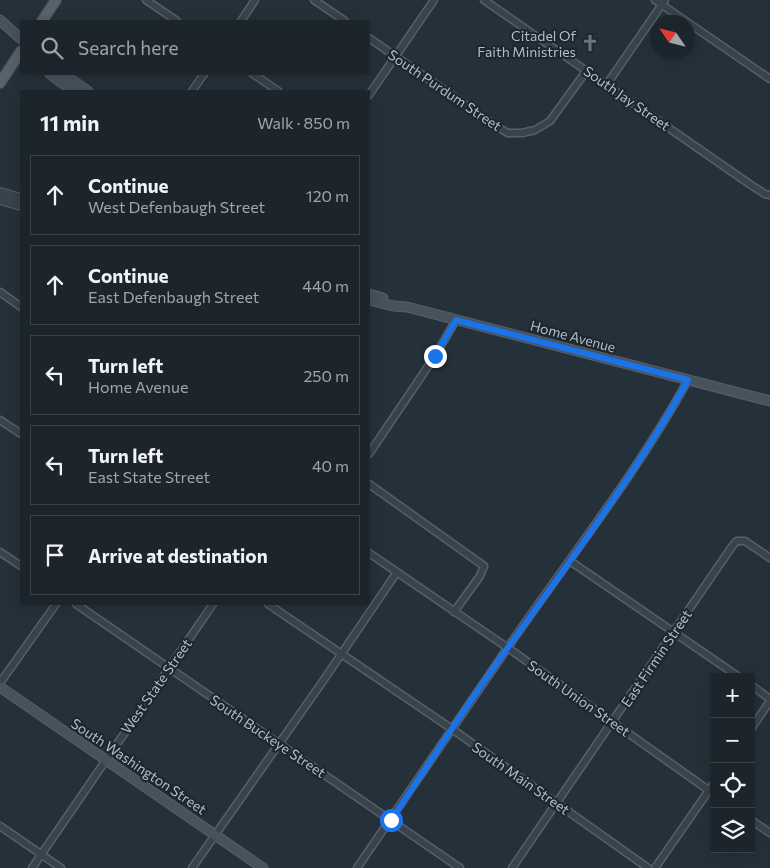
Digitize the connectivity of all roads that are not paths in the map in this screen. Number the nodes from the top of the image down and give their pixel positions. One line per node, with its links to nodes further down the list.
1 (56, 0): 10 (main road)
2 (146, 0): 11 (street)
3 (255, 0): 12 (street)
4 (314, 0): 13 (street)
5 (434, 0): 17 (street)
6 (484, 0): 18 (street, South Jay Street)
7 (655, 0): 8 (street)
8 (664, 2): 23 (street); 25 (street)
9 (0, 20): 14 (main road)
10 (43, 20)
11 (176, 20)
12 (242, 20)
13 (344, 20)
14 (20, 38)
15 (370, 39): 17 (street, South Purdum Street)
16 (20, 53): 24 (main road)
17 (396, 57): 18 (street, South Purdum Street); 30 (street)
18 (587, 70): 25 (street, South Jay Street)
19 (51, 75): 26 (main road)
20 (64, 75): 27 (main road)
21 (203, 75): 28 (street)
22 (254, 75): 29 (street)
23 (770, 78)
24 (0, 83)
25 (607, 84): 32 (street, South Jay Street)
26 (72, 90)
27 (87, 90)
28 (193, 90)
29 (277, 90)
30 (370, 94)
31 (0, 192): 33 (street)
32 (770, 195)
33 (20, 198)
34 (0, 200): 35 (street)
35 (20, 206)
36 (0, 292): 39 (street)
37 (370, 294): 40 (main road)
38 (370, 300): 40 (main road, Home Avenue)
39 (20, 306)
40 (406, 307): 41 (main road, Home Avenue)
41 (456, 320): 42 (main road, Home Avenue); 46 (street)
42 (688, 380): 43 (main road, Home Avenue); 51 (street)
43 (770, 401)
44 (0, 420): 45 (street)
45 (20, 433)
46 (370, 453)
47 (370, 485): 58 (street)
48 (0, 552): 52 (street)
49 (370, 554): 53 (street, South Union Street)
50 (770, 558): 59 (street, East Firmin Street)
51 (570, 561): 59 (street); 60 (street)
52 (20, 565)
53 (397, 572): 58 (street, South Union Street); 61 (street)
54 (55, 605): 64 (street)
55 (77, 605): 62 (street, South Buckeye Street)
56 (212, 605): 62 (street, West State Street)
57 (269, 605): 61 (street, South Main Street)
58 (454, 612): 60 (street, South Union Street)
59 (674, 632): 63 (street); 67 (street, East Firmin Street)
60 (508, 648): 67 (street, South Union Street); 69 (street)
61 (342, 654): 69 (street, South Main Street); 70 (street)
62 (169, 668): 70 (street, South Buckeye Street); 71 (street, West State Street)
63 (733, 673)
64 (0, 685): 71 (main road, South Washington Street)
65 (755, 689): 66 (street)
66 (770, 700): 68 (street)
67 (612, 722): 72 (street, South Union Street); 74 (street, East Firmin Street)
68 (755, 723)
69 (452, 729): 74 (street, South Main Street); 75 (street)
70 (279, 743): 75 (street, South Buckeye Street); 79 (street)
71 (105, 760): 79 (main road, South Washington Street); 80 (street, West State Street)
72 (710, 791)
73 (710, 793): 89 (street)
74 (556, 802): 87 (street, East Firmin Street); 88 (street, South Main Street)
75 (391, 820): 85 (street); 86 (street, South Buckeye Street)
76 (755, 823): 78 (street)
77 (0, 826): 80 (street)
78 (770, 834)
79 (215, 835): 83 (street); 84 (main road, South Washington Street)
80 (41, 854): 81 (street, West State Street); 82 (street)
81 (32, 868)
82 (61, 868)
83 (192, 868)
84 (263, 868)
85 (357, 868)
86 (460, 868)
87 (512, 868)
88 (648, 868)
89 (654, 868)

